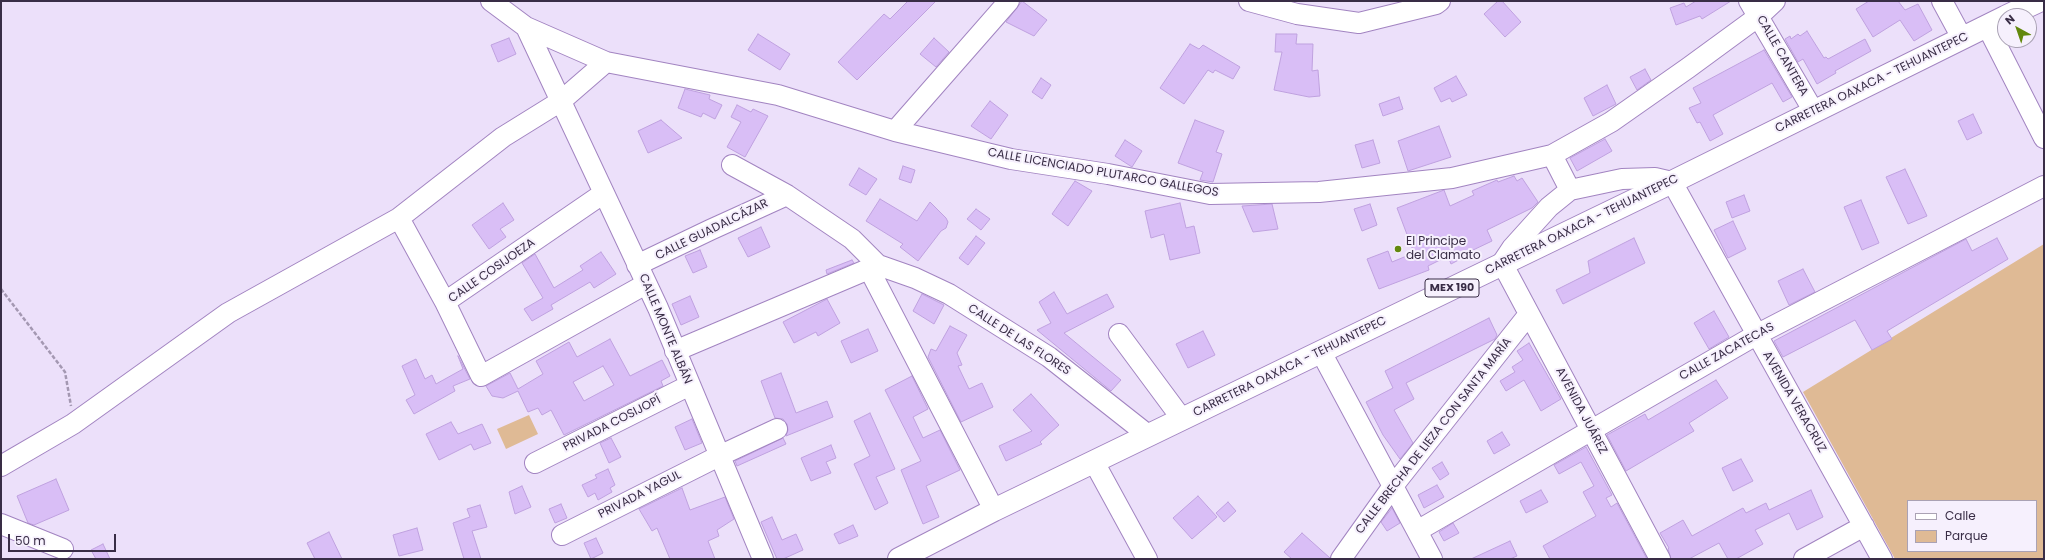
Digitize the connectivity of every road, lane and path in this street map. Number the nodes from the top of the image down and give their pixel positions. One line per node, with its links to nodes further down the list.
1 (491, 1): 11 (street, CALLE LICENCIADO PLUTARCO GALLEGOS)
2 (1009, 1): 17 (street)
3 (1249, 1): 4 (street)
4 (1440, 1)
5 (1774, 1): 9 (street, CALLE LICENCIADO PLUTARCO GALLEGOS)
6 (1942, 1): 12 (street)
7 (2039, 1): 8 (main road, CARRETERA OAXACA - TEHUANTEPEC / MEX 190)
8 (2025, 8)
9 (1754, 9): 16 (street, CALLE CANTERA); 19 (street, CALLE LICENCIADO PLUTARCO GALLEGOS)
10 (1997, 21): 12 (main road, CARRETERA OAXACA - TEHUANTEPEC / MEX 190)
11 (526, 27): 14 (street, CALLE LICENCIADO PLUTARCO GALLEGOS); 15 (street, CALLE MONTE ALBÁN)
12 (1962, 38): 16 (main road, CARRETERA OAXACA - TEHUANTEPEC / MEX 190)
13 (2010, 48): 18 (street)
14 (606, 62): 15 (street); 17 (street, CALLE LICENCIADO PLUTARCO GALLEGOS)
15 (561, 101): 24 (street, CALLE MONTE ALBÁN); 26 (street)
16 (1814, 112): 21 (main road, CARRETERA OAXACA - TEHUANTEPEC / MEX 190)
17 (895, 131): 19 (street, CALLE LICENCIADO PLUTARCO GALLEGOS)
18 (2044, 138)
19 (1552, 155): 23 (street)
20 (732, 165): 25 (street, CALLE DE LAS FLORES)
21 (1672, 182): 23 (street); 27 (main road, CARRETERA OAXACA - TEHUANTEPEC / MEX 190); 35 (street, AVENIDA VERACRUZ)
22 (2044, 186): 35 (street, CALLE ZACATECAS)
23 (1570, 190): 27 (street)
24 (604, 193): 28 (street, CALLE MONTE ALBÁN); 32 (street, CALLE COSIJOEZA)
25 (787, 195): 28 (street, CALLE GUADALCÁZAR); 29 (street, CALLE DE LAS FLORES)
26 (398, 218): 32 (street); 40 (street)
27 (1502, 263): 33 (street, AVENIDA JUÁREZ); 37 (main road, CARRETERA OAXACA - TEHUANTEPEC / MEX 190)
28 (638, 265): 30 (street, CALLE MONTE ALBÁN)
29 (874, 267): 36 (street); 43 (street, CALLE DE LAS FLORES); 49 (street, CALLE DE LAS FLORES)
30 (646, 284): 32 (street, CALLE COSIJOEZA); 36 (street, CALLE MONTE ALBÁN)
31 (1, 289): 40 (path)
32 (445, 302)
33 (1529, 314): 42 (street, AVENIDA JUÁREZ); 48 (street, CALLE BRECHA DE LIEZA CON SANTA MARÍA)
34 (1119, 334): 39 (street)
35 (1756, 335): 42 (street, CALLE ZACATECAS); 51 (street, AVENIDA VERACRUZ)
36 (675, 351): 38 (street, CALLE MONTE ALBÁN)
37 (1321, 352): 39 (main road, CARRETERA OAXACA - TEHUANTEPEC / MEX 190); 48 (street)
38 (690, 385): 44 (street, CALLE MONTE ALBÁN); 46 (street, PRIVADA COSIJOPÍ)
39 (1182, 419): 43 (main road, CARRETERA OAXACA - TEHUANTEPEC / MEX 190)
40 (73, 424): 47 (street)
41 (777, 429): 44 (street, PRIVADA YAGUL)
42 (1591, 430): 52 (street, CALLE ZACATECAS); 60 (street, AVENIDA JUÁREZ)
43 (1148, 435): 45 (main road, CARRETERA OAXACA - TEHUANTEPEC / MEX 190)
44 (719, 456): 53 (street, PRIVADA YAGUL); 55 (street, CALLE MONTE ALBÁN)
45 (1094, 462): 49 (main road, CARRETERA OAXACA - TEHUANTEPEC / MEX 190); 57 (street)
46 (535, 463)
47 (1, 466)
48 (1394, 486): 52 (street); 58 (street, CALLE BRECHA DE LIEZA CON SANTA MARÍA)
49 (994, 510): 56 (main road, CARRETERA OAXACA - TEHUANTEPEC / MEX 190)
50 (1, 524): 54 (street)
51 (1864, 526): 61 (street); 62 (street, AVENIDA VERACRUZ)
52 (1417, 531): 59 (street)
53 (562, 534)
54 (63, 549)
55 (763, 559)
56 (899, 559)
57 (1147, 559)
58 (1341, 559)
59 (1432, 559)
60 (1660, 559)
61 (1804, 559)
62 (1882, 559)

